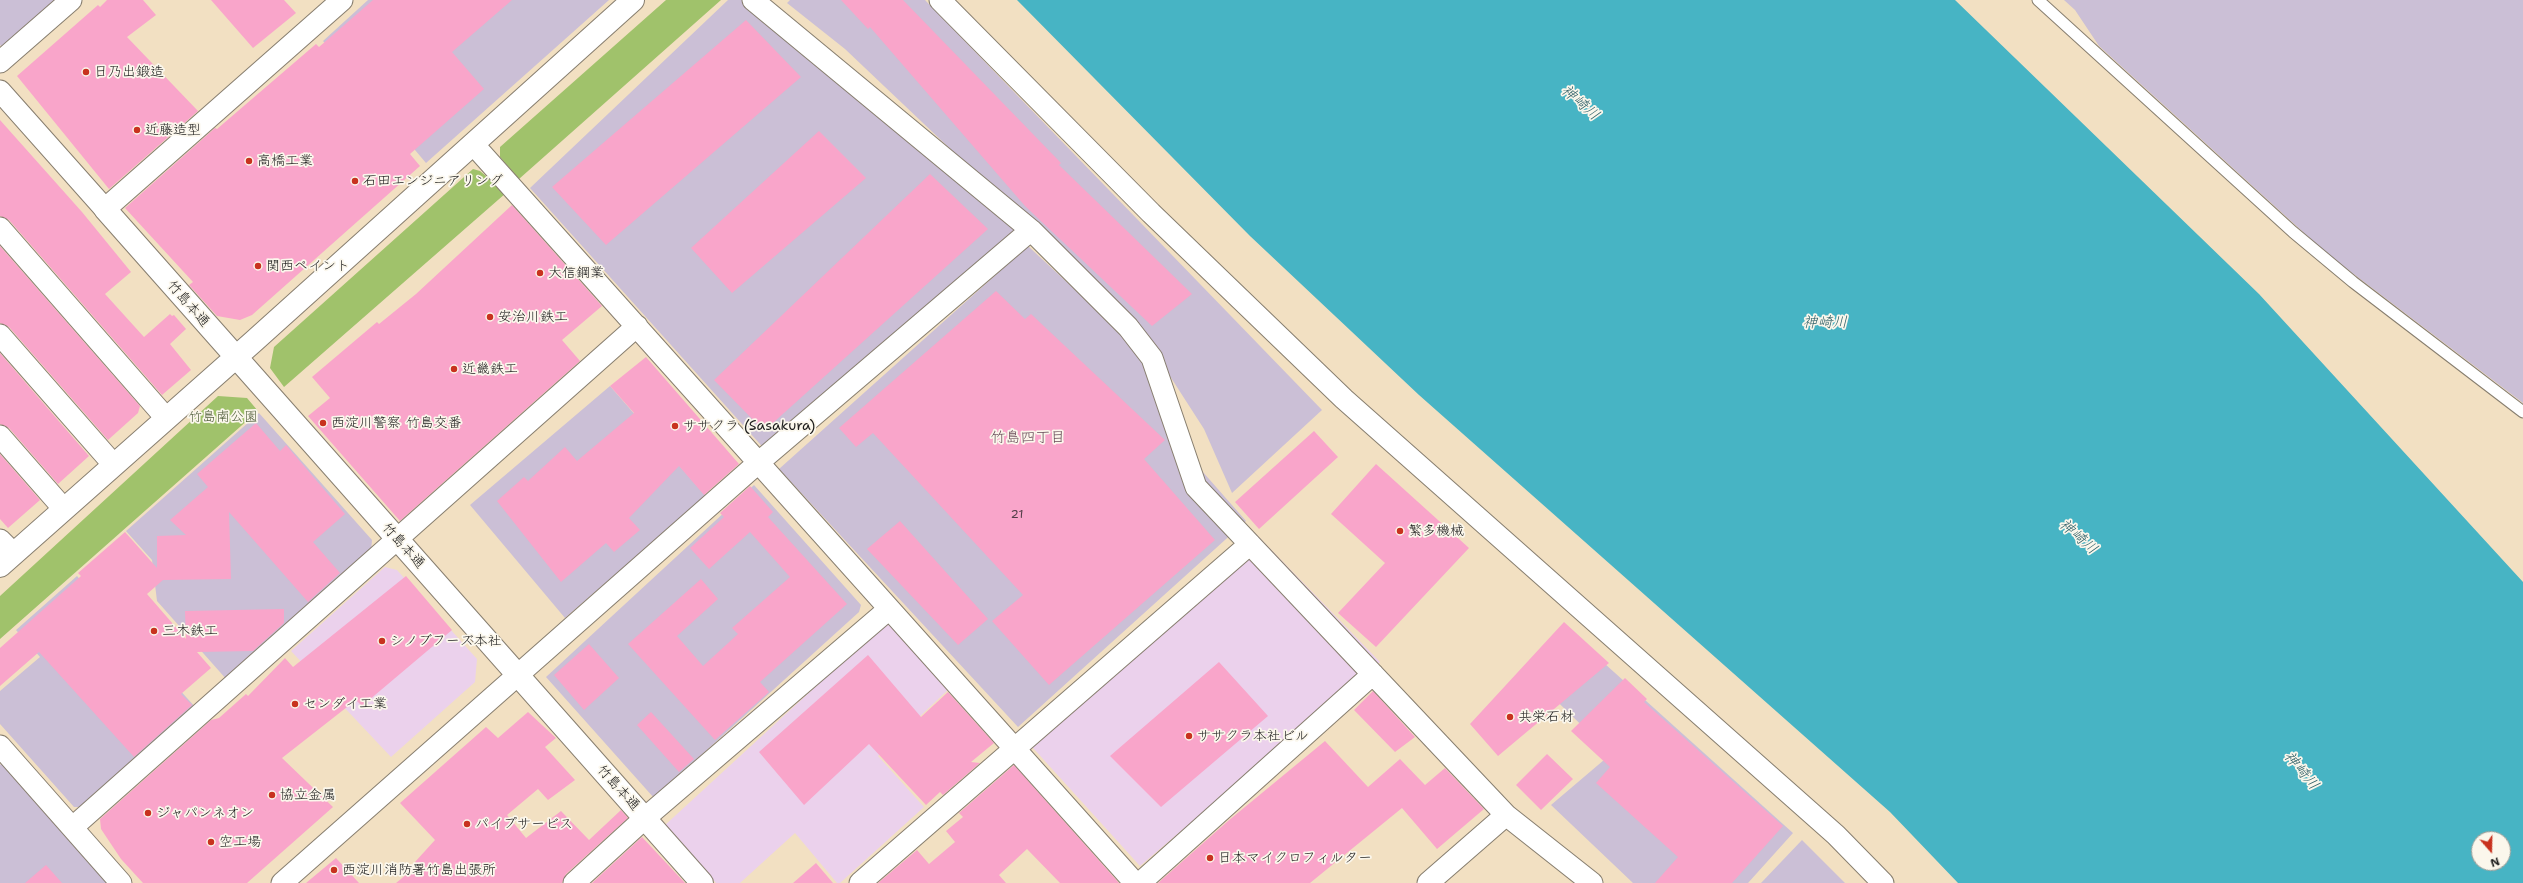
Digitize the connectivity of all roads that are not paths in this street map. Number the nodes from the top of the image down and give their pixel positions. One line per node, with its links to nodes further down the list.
1 (70, 0): 7 (street)
2 (342, 0): 10 (street)
3 (632, 0): 9 (street)
4 (753, 0): 12 (street)
5 (940, 0): 42 (street)
6 (2038, 0): 16 (lane)
7 (0, 62)
8 (0, 91): 10 (street)
9 (473, 144): 13 (street); 15 (street)
10 (105, 209): 15 (street, 竹島本通)
11 (0, 228): 17 (street)
12 (1031, 230): 19 (street); 23 (street)
13 (637, 326): 19 (street); 22 (street)
14 (0, 335): 20 (street)
15 (236, 358): 17 (street); 22 (street, 竹島本通)
16 (2523, 412)
17 (166, 418): 20 (street)
18 (0, 436): 21 (street)
19 (758, 463): 25 (street); 27 (street)
20 (113, 464): 21 (street)
21 (63, 508): 24 (street)
22 (398, 540): 27 (street, 竹島本通); 32 (street)
23 (1250, 544): 26 (street); 29 (street)
24 (4, 553)
25 (889, 609): 29 (street); 31 (street)
26 (1373, 674): 30 (street); 39 (street)
27 (517, 675): 31 (street, 竹島本通); 34 (street)
28 (0, 746): 32 (street)
29 (1013, 750): 37 (street); 38 (street)
30 (1506, 815): 40 (street); 41 (street)
31 (645, 818): 35 (street); 36 (street, 竹島本通)
32 (73, 827): 33 (street)
33 (121, 883)
34 (282, 883)
35 (574, 883)
36 (702, 883)
37 (860, 883)
38 (1135, 883)
39 (1140, 883)
40 (1428, 883)
41 (1592, 883)
42 (1883, 883)

